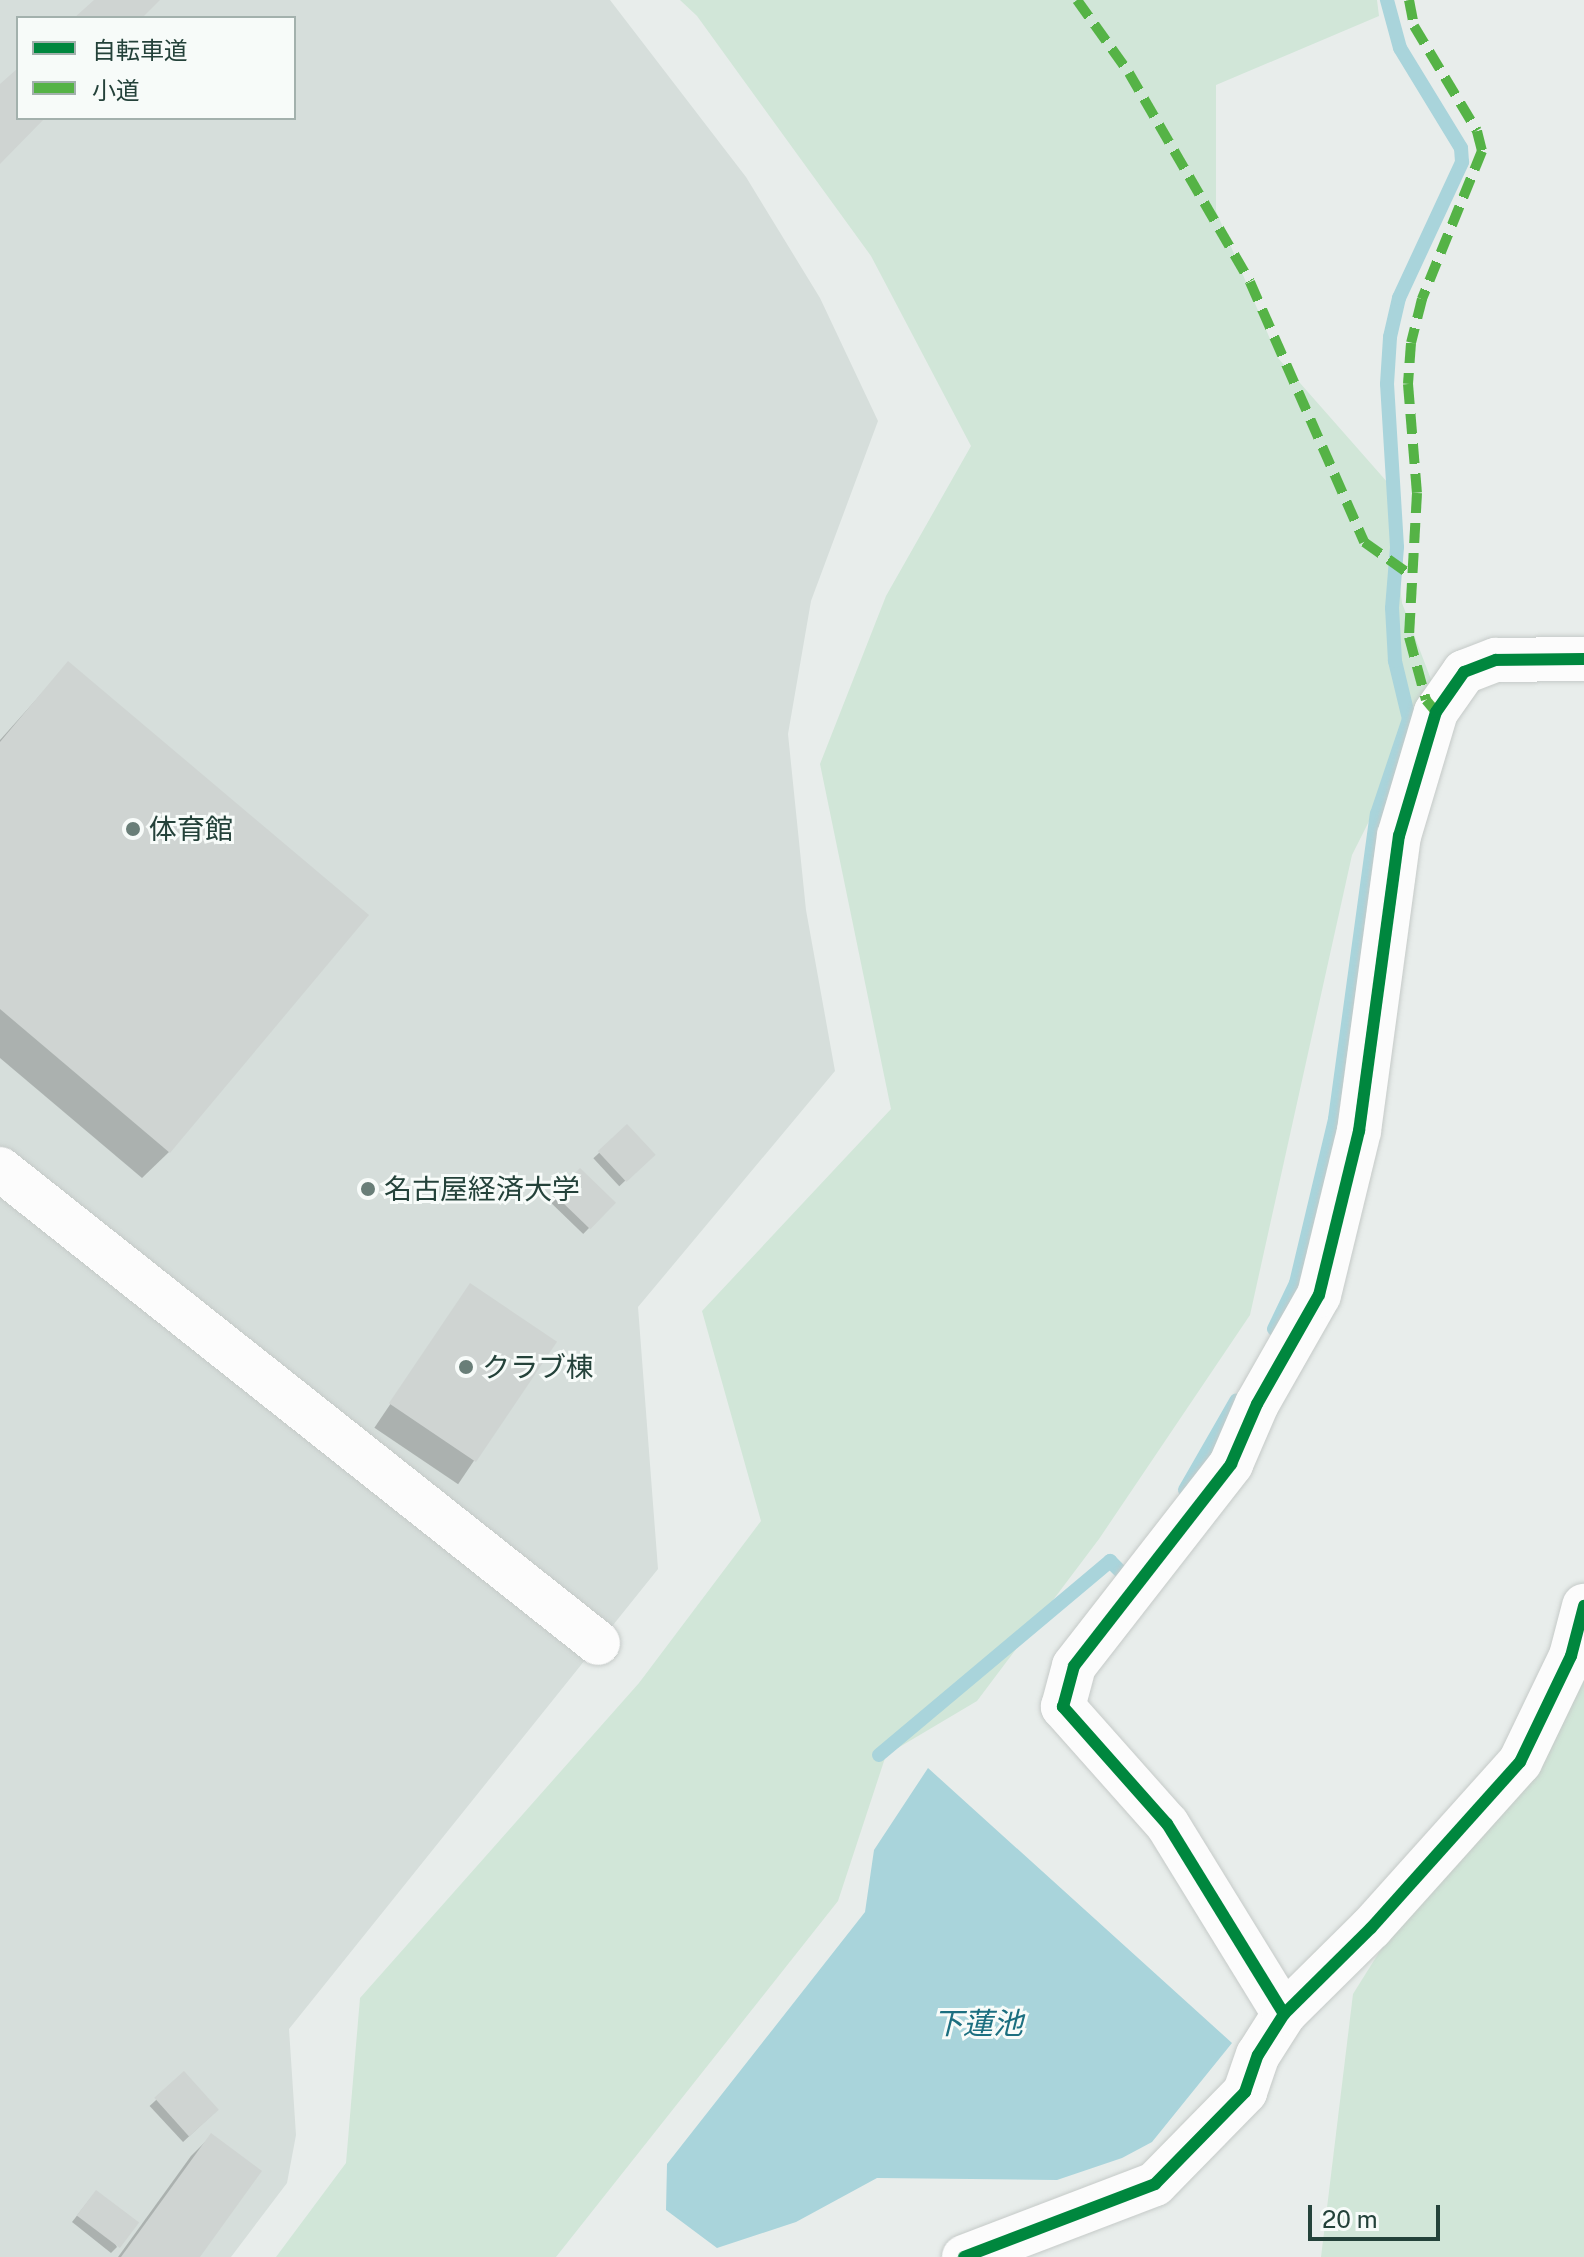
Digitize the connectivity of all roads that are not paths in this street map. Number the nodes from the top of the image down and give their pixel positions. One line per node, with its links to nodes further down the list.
1 (1584, 659): 5 (street)
2 (0, 1169): 4 (street)
3 (1584, 1606): 5 (street)
4 (598, 1643)
5 (1284, 2014): 6 (street)
6 (964, 2257)

